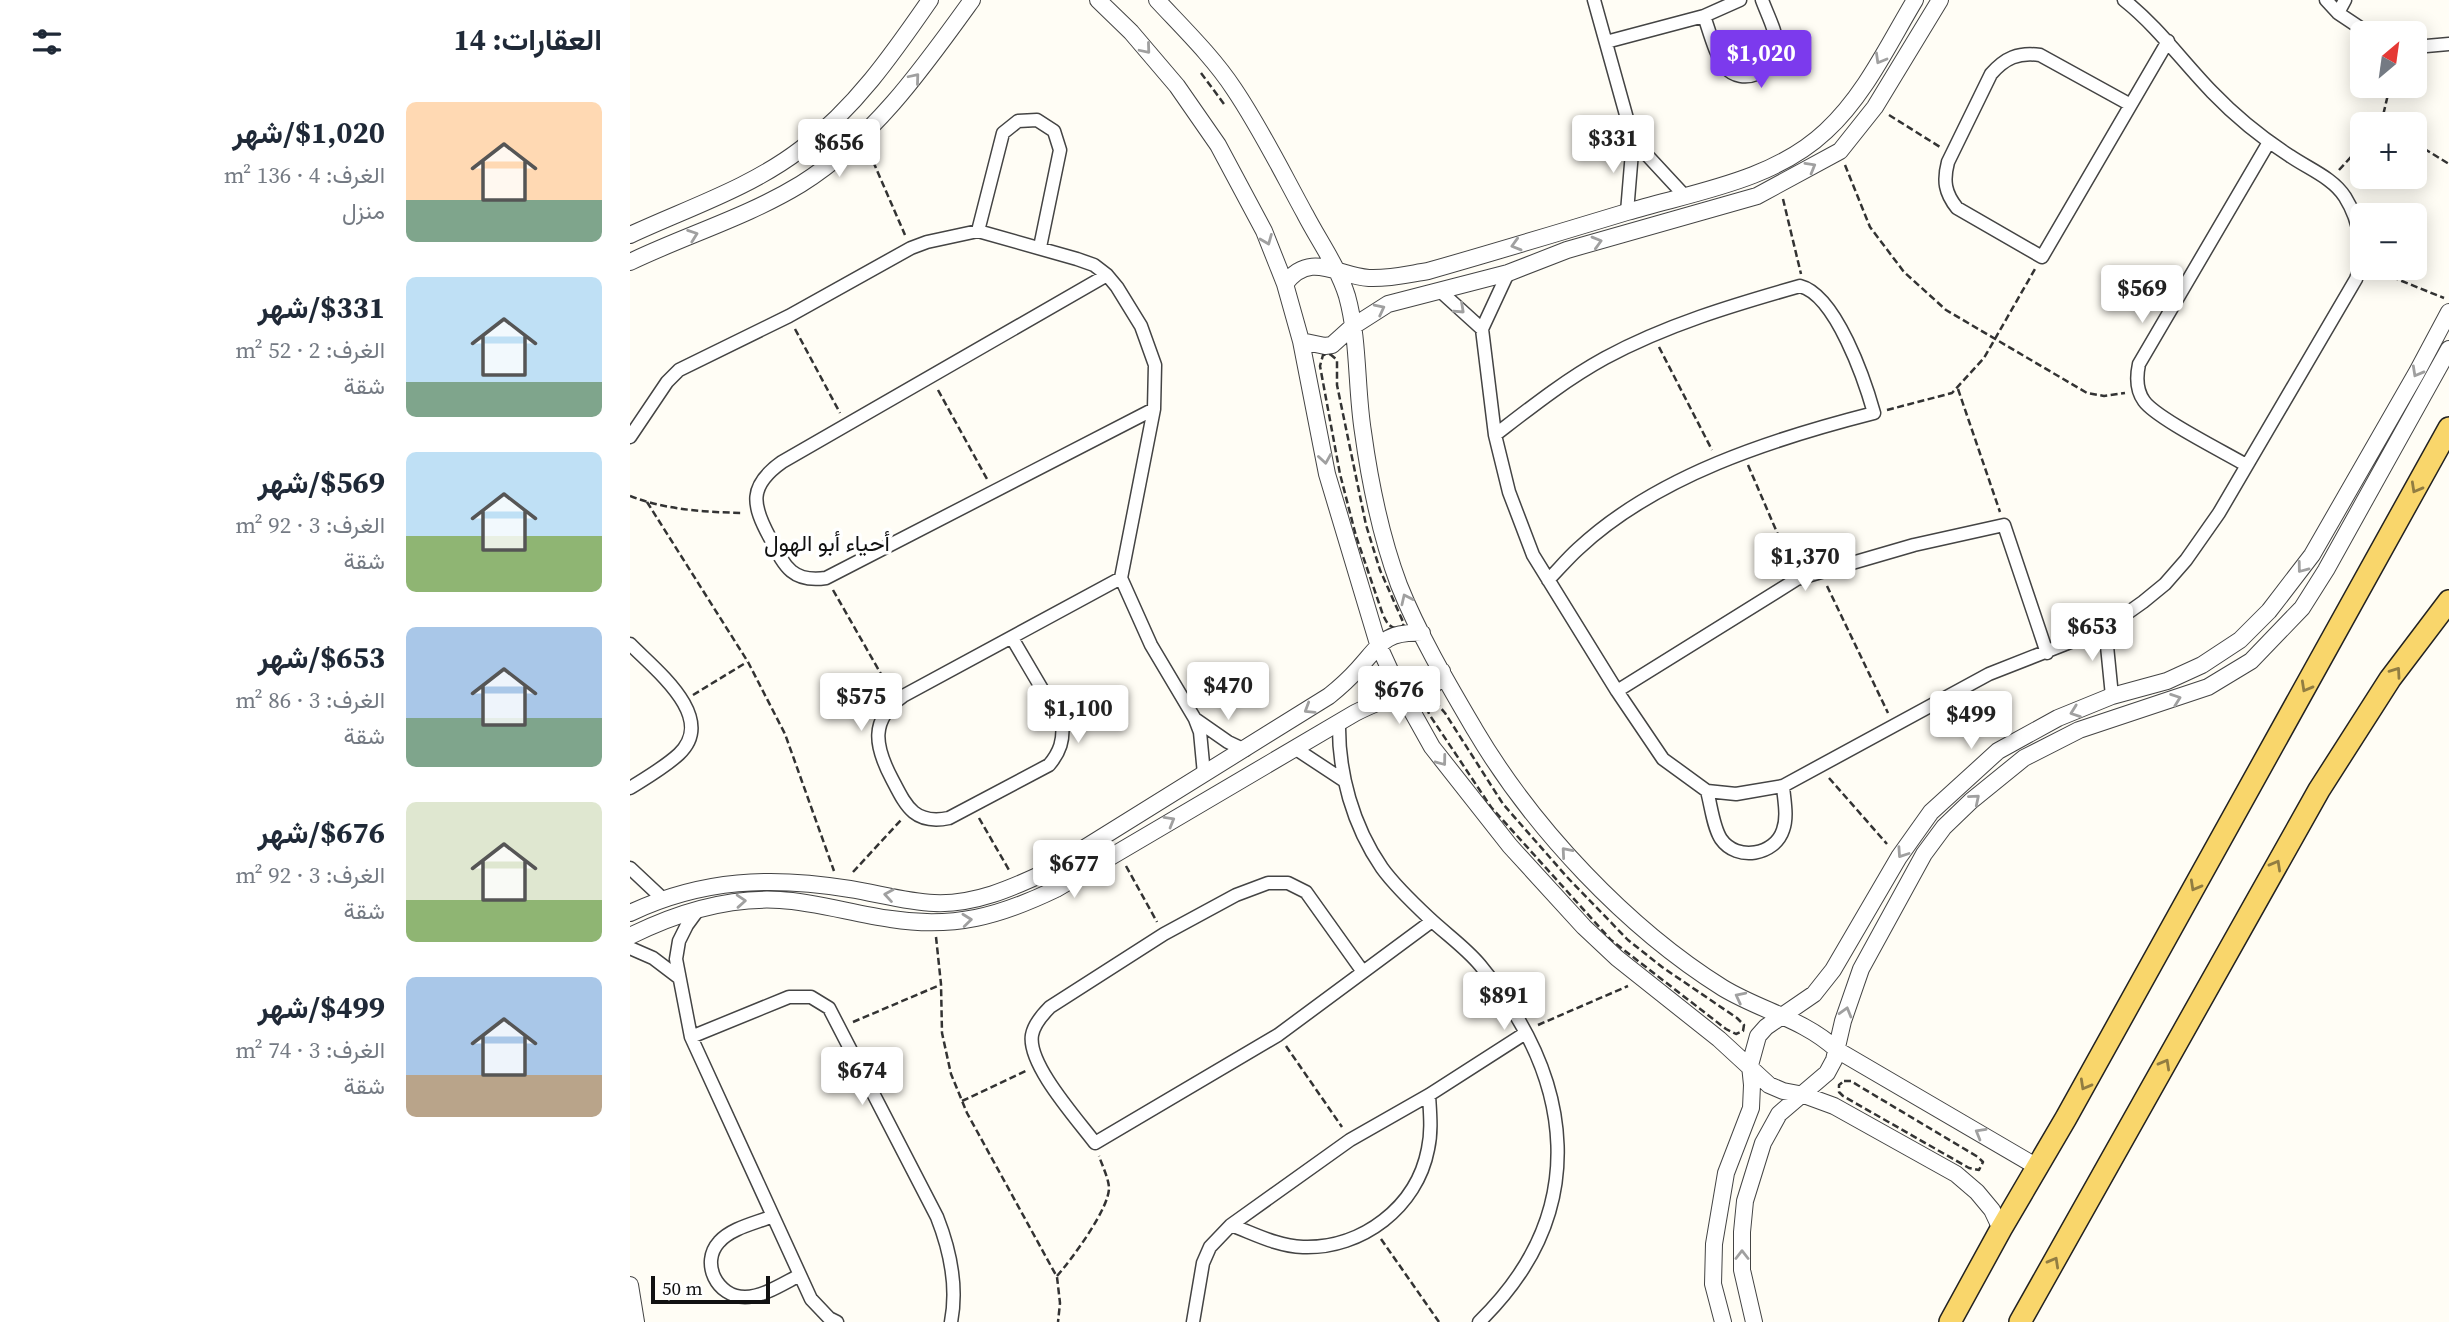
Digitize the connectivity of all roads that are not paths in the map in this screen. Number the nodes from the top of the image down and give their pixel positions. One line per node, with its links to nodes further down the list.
1 (930, 0): 31 (street)
2 (972, 0): 34 (street, one-way to 2)
3 (1098, 0): 39 (street, one-way to 39)
4 (1157, 0): 35 (street)
5 (1594, 0): 17 (street)
6 (1740, 0): 14 (street)
7 (1762, 0): 14 (street)
8 (1915, 0): 21 (street, one-way to 21)
9 (1940, 0): 24 (street)
10 (2124, 0): 16 (street)
11 (2326, 0): 13 (street)
12 (2345, 0): 13 (street)
13 (2338, 13): 15 (street)
14 (1704, 16): 17 (street)
15 (2350, 21)
16 (2168, 41): 20 (street); 23 (street)
17 (1606, 42): 22 (street)
18 (2449, 44): 19 (street)
19 (2427, 46)
20 (2129, 104): 20 (street)
21 (1825, 133): 24 (street); 25 (street)
22 (1633, 140): 26 (street); 28 (street)
23 (2269, 142): 50 (street); 50 (street)
24 (1840, 151): 27 (street, one-way to 24)
25 (1713, 188): 26 (street); 27 (street)
26 (1684, 195): 28 (street)
27 (1716, 209): 33 (street, one-way to 27)
28 (1626, 212): 30 (street)
29 (978, 231): 32 (street); 32 (street); 49 (street)
30 (1562, 232): 33 (street); 36 (street, one-way to 36)
31 (630, 235)
32 (1040, 247): 38 (street)
33 (1567, 250): 37 (street)
34 (630, 262)
35 (1334, 269): 36 (street); 39 (street); 42 (street)
36 (1428, 271): 40 (street)
37 (1508, 273): 40 (street); 43 (street)
38 (1107, 275): 46 (street); 46 (street)
39 (1285, 284): 44 (street)
40 (1439, 290): 42 (street, one-way to 40); 43 (street, one-way to 43)
41 (2449, 312): 63 (street, one-way to 63)
42 (1352, 327): 44 (street); 55 (street, one-way to 42)
43 (1482, 329): 48 (street)
44 (1301, 341): 58 (street, one-way to 58)
45 (2449, 349): 87 (street, one-way to 45)
46 (1154, 409): 51 (street)
47 (2449, 428): 91 (main road, one-way to 91)
48 (1495, 435): 52 (street); 52 (street)
49 (630, 437)
50 (2246, 465): 54 (street)
51 (1121, 578): 56 (street); 64 (street)
52 (1548, 580): 61 (street)
53 (2449, 601): 105 (main road, one-way to 53)
54 (2105, 626): 59 (street); 63 (street)
55 (1422, 633): 58 (street); 60 (street)
56 (1012, 638): 56 (street)
57 (630, 644): 71 (street)
58 (1378, 644): 62 (street); 67 (street, one-way to 67)
59 (2047, 653): 61 (street); 70 (street)
60 (1442, 671): 62 (street); 84 (street, one-way to 60)
61 (1617, 691): 72 (street)
62 (1403, 695): 65 (street); 88 (street, one-way to 88)
63 (2112, 696): 84 (street, one-way to 84)
64 (1195, 719): 67 (street); 68 (street)
65 (1339, 722): 66 (street); 69 (street)
66 (1296, 749): 69 (street); 79 (street, one-way to 66)
67 (1245, 750): 68 (street)
68 (1204, 774): 75 (street)
69 (1343, 780): 78 (street)
70 (1783, 786): 72 (street); 72 (street)
71 (630, 788)
72 (1707, 791)
73 (630, 868): 74 (street)
74 (662, 898): 75 (street, one-way to 74); 77 (street)
75 (934, 903): 79 (street)
76 (698, 911): 79 (street, one-way to 79); 80 (street); 83 (street)
77 (630, 913)
78 (1432, 921): 82 (street); 85 (street)
79 (934, 923)
80 (630, 936)
81 (630, 948): 83 (street)
82 (1363, 972): 82 (street)
83 (678, 977): 86 (street)
84 (1782, 1016): 87 (street); 88 (street)
85 (1524, 1034): 89 (street); 101 (street)
86 (691, 1037): 92 (street); 99 (street)
87 (1837, 1050): 90 (street); 91 (street, one-way to 87)
88 (1750, 1065): 90 (street); 102 (street)
89 (1429, 1095): 93 (street); 93 (street)
90 (1804, 1095): 94 (street); 103 (street, one-way to 90)
91 (2039, 1168): 94 (main road)
92 (773, 1216): 95 (street); 95 (street)
93 (1231, 1225): 100 (street)
94 (2001, 1229): 104 (main road)
95 (800, 1275): 98 (street)
96 (630, 1285): 97 (street)
97 (636, 1322)
98 (837, 1322)
99 (951, 1322)
100 (1193, 1322)
101 (1479, 1322)
102 (1723, 1322)
103 (1754, 1322)
104 (1950, 1322)
105 (2020, 1322)

